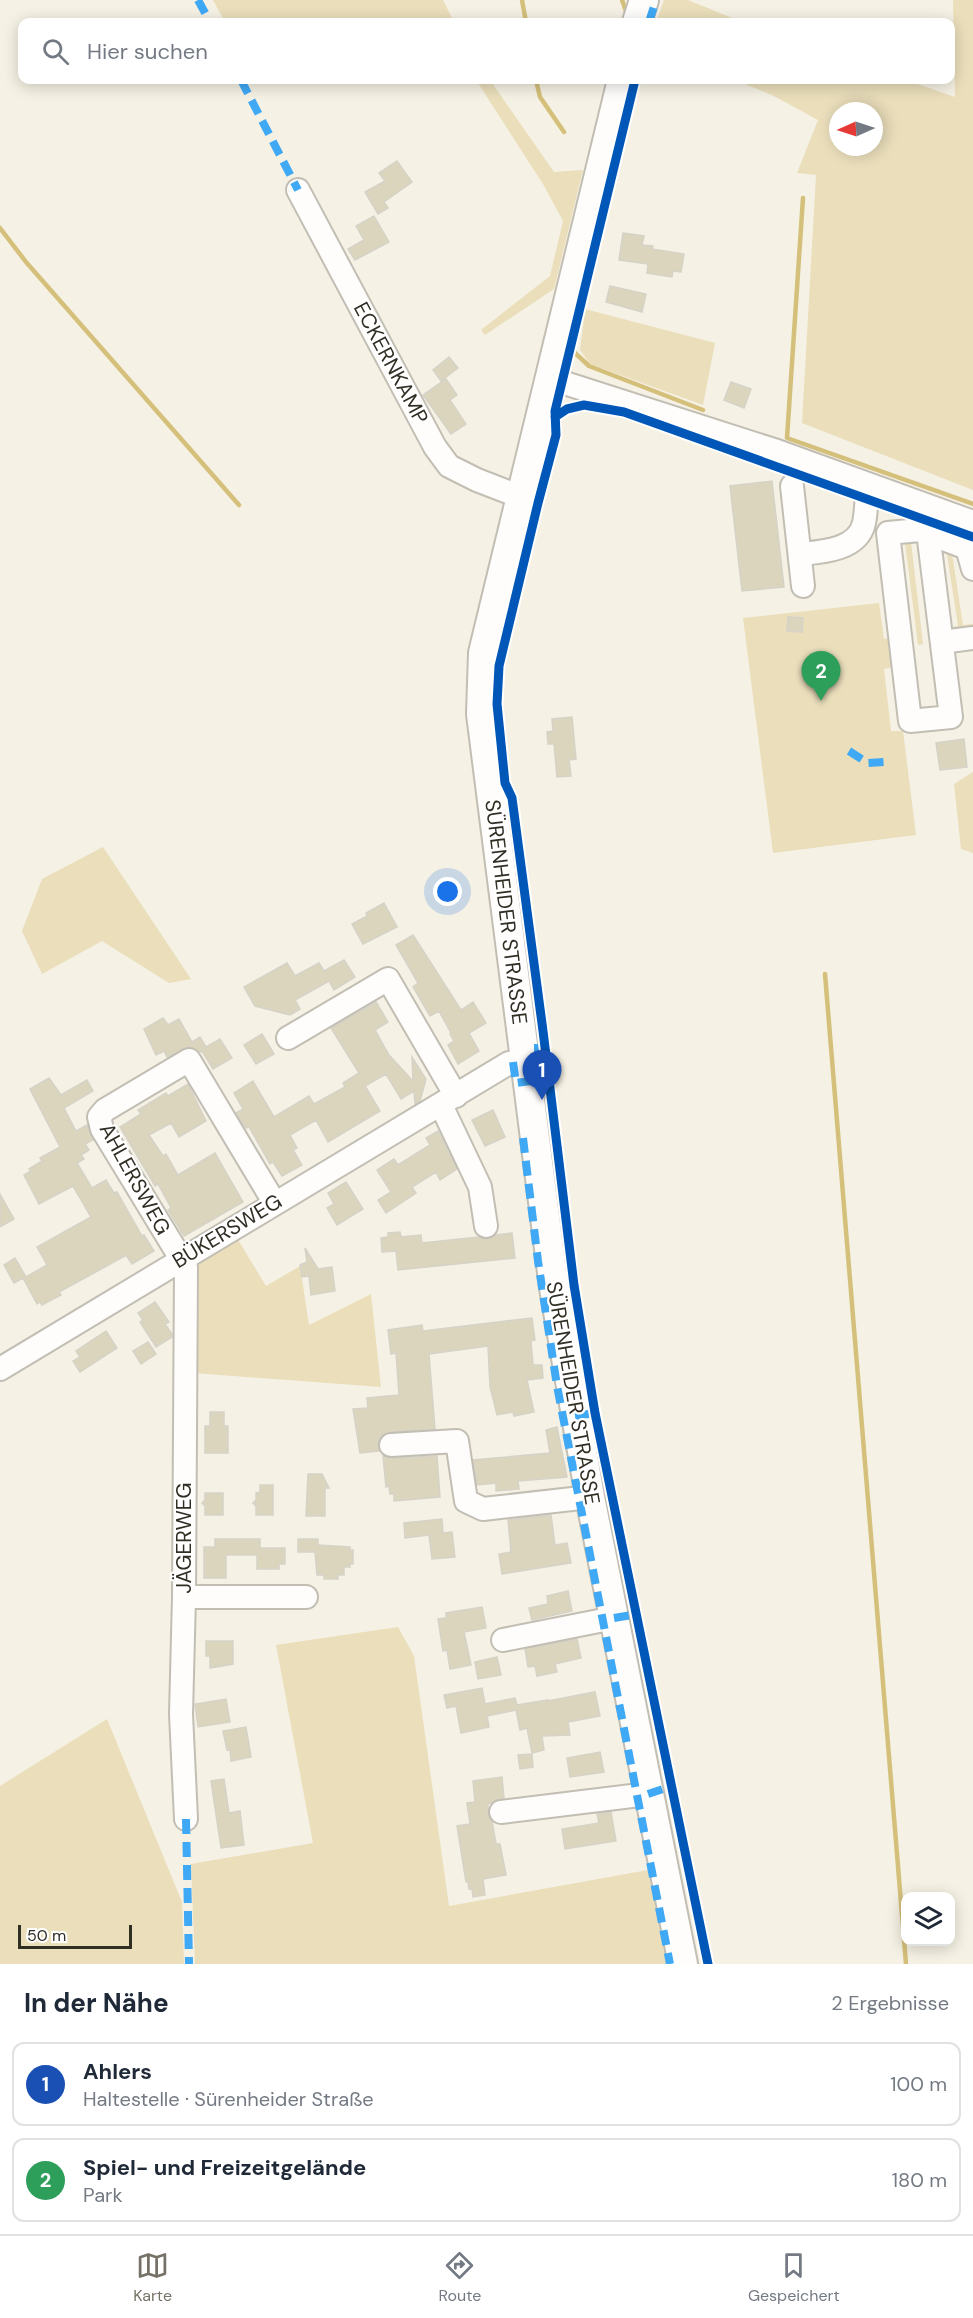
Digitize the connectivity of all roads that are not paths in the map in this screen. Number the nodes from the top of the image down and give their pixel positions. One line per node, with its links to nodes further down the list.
1 (644, 0): 2 (main road)
2 (638, 18)
3 (621, 84): 5 (main road, SÜRENHEIDER STRASSE)
4 (298, 190): 8 (street, ECKERNKAMP)
5 (549, 378): 6 (street); 8 (main road, SÜRENHEIDER STRASSE)
6 (870, 485): 9 (street); 12 (street)
7 (792, 486): 12 (street)
8 (520, 497): 18 (main road, SÜRENHEIDER STRASSE)
9 (935, 509): 10 (street); 11 (street)
10 (973, 522)
11 (928, 532): 13 (street); 16 (street); 16 (street)
12 (800, 554): 14 (street)
13 (973, 569)
14 (803, 586)
15 (973, 638): 16 (street)
16 (942, 642)
17 (288, 1038): 19 (street)
18 (525, 1060): 19 (street, BÜKERSWEG); 25 (main road, SÜRENHEIDER STRASSE)
19 (448, 1101): 20 (street, BÜKERSWEG); 21 (street)
20 (274, 1202): 22 (street, BÜKERSWEG); 22 (street, AHLERSWEG)
21 (486, 1226)
22 (181, 1259): 23 (street, BÜKERSWEG); 26 (street, JÄGERWEG)
23 (0, 1369)
24 (391, 1445): 25 (street)
25 (590, 1497): 28 (main road, SÜRENHEIDER STRASSE)
26 (184, 1597): 27 (street); 32 (street, JÄGERWEG)
27 (306, 1597)
28 (614, 1618): 29 (street); 30 (main road, SÜRENHEIDER STRASSE)
29 (503, 1640)
30 (648, 1794): 31 (street); 33 (main road, SÜRENHEIDER STRASSE)
31 (501, 1812)
32 (186, 1819)
33 (683, 1964)

